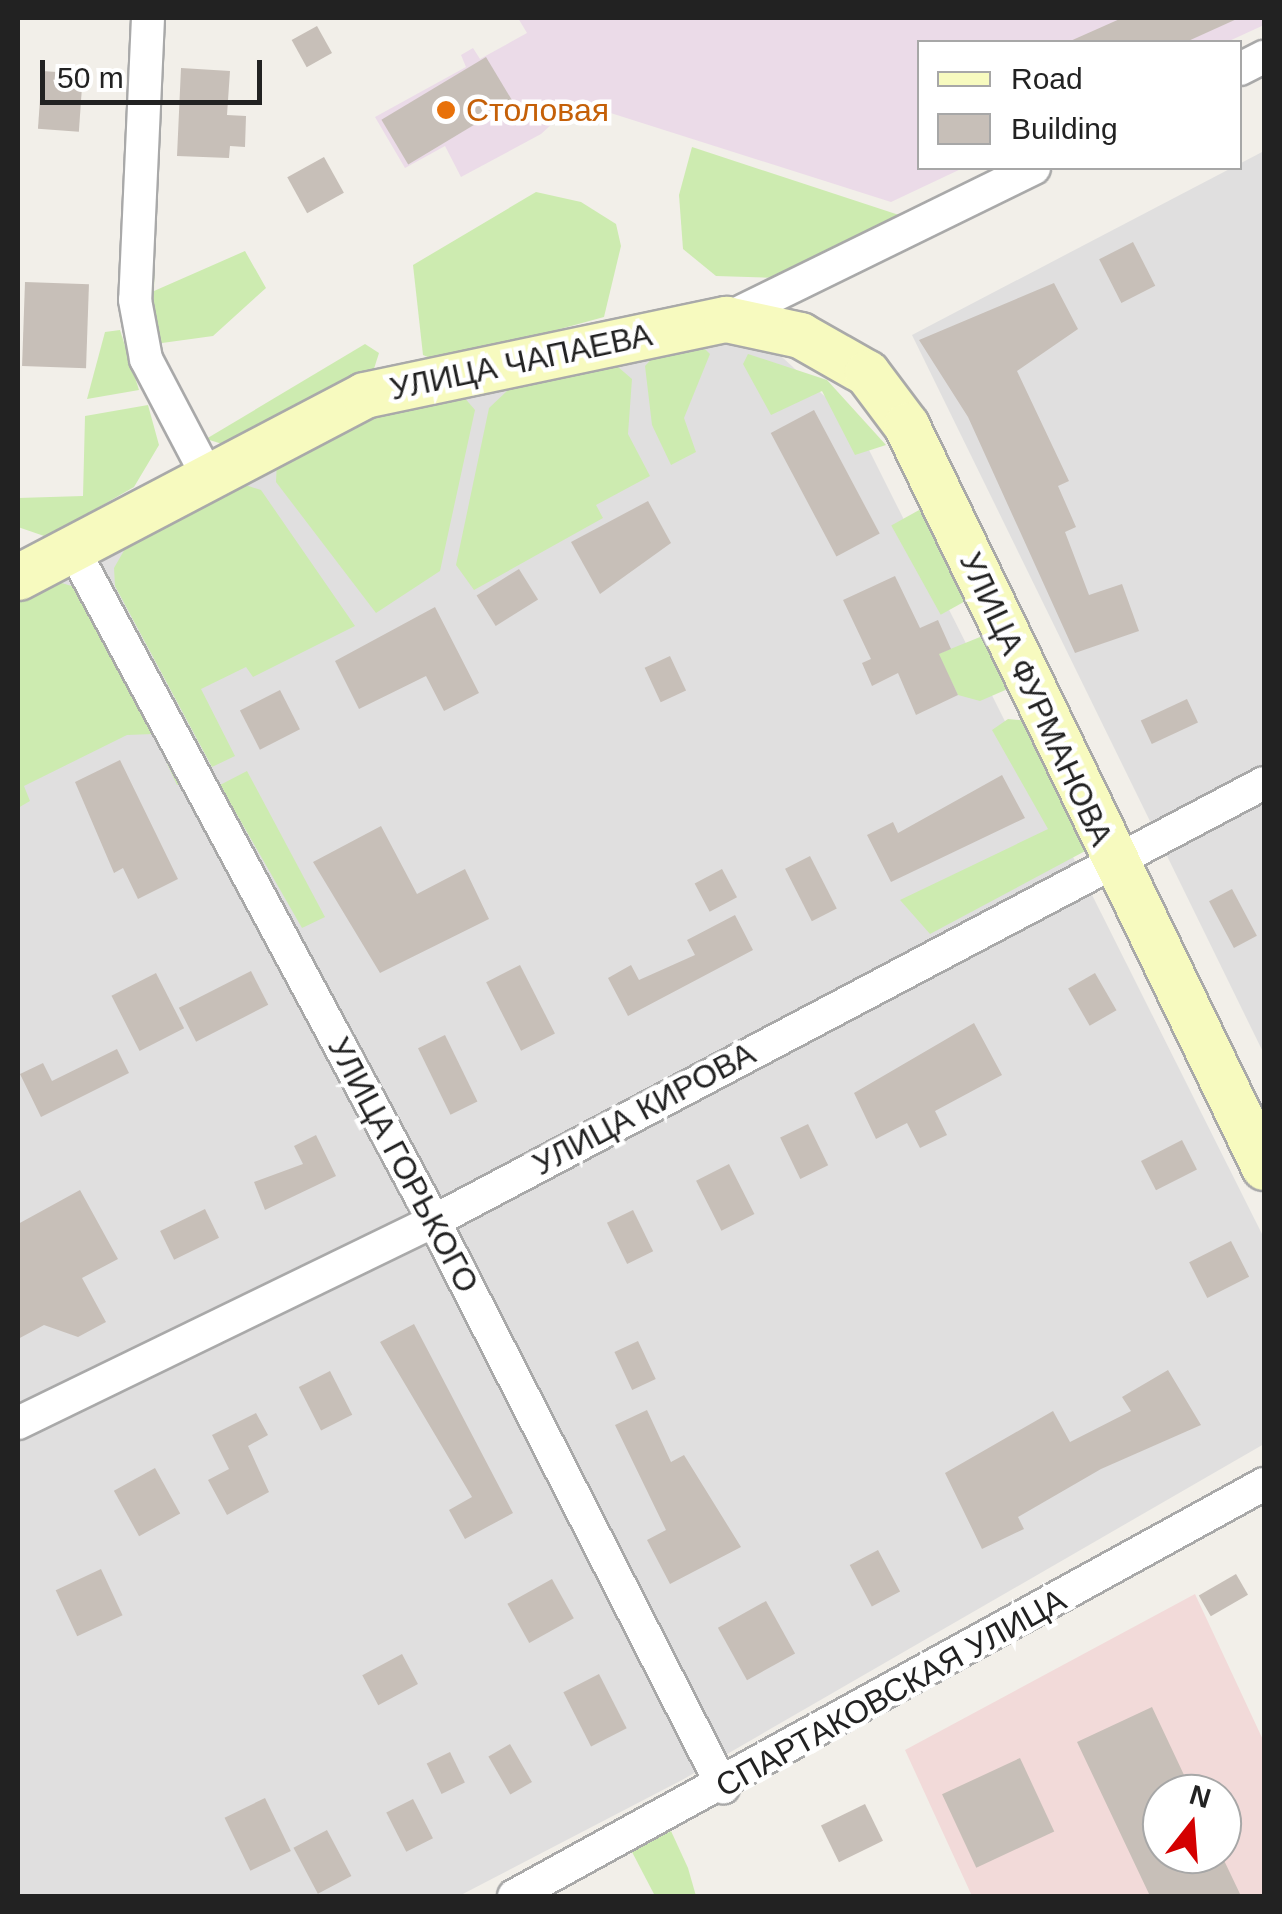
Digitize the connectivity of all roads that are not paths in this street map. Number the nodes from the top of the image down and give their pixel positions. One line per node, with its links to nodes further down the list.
1 (148, 18): 4 (street)
2 (1030, 170): 3 (street, УЛИЦА ЧАПАЕВА)
3 (726, 319): 4 (street, УЛИЦА ЧАПАЕВА); 8 (street, УЛИЦА ФУРМАНОВА)
4 (208, 477): 5 (street, УЛИЦА ЧАПАЕВА)
5 (74, 548): 6 (street, УЛИЦА ЧАПАЕВА); 10 (street, УЛИЦА ГОРЬКОГО)
6 (18, 578)
7 (1264, 783): 8 (street, УЛИЦА КИРОВА)
8 (1112, 860): 9 (street, УЛИЦА ФУРМАНОВА); 10 (street, УЛИЦА КИРОВА)
9 (1264, 1167)
10 (434, 1221): 11 (street, УЛИЦА КИРОВА); 13 (street, УЛИЦА ГОРЬКОГО)
11 (18, 1423)
12 (1264, 1484): 13 (street, СПАРТАКОВСКАЯ УЛИЦА)
13 (723, 1787): 14 (street, СПАРТАКОВСКАЯ УЛИЦА)
14 (514, 1896)

